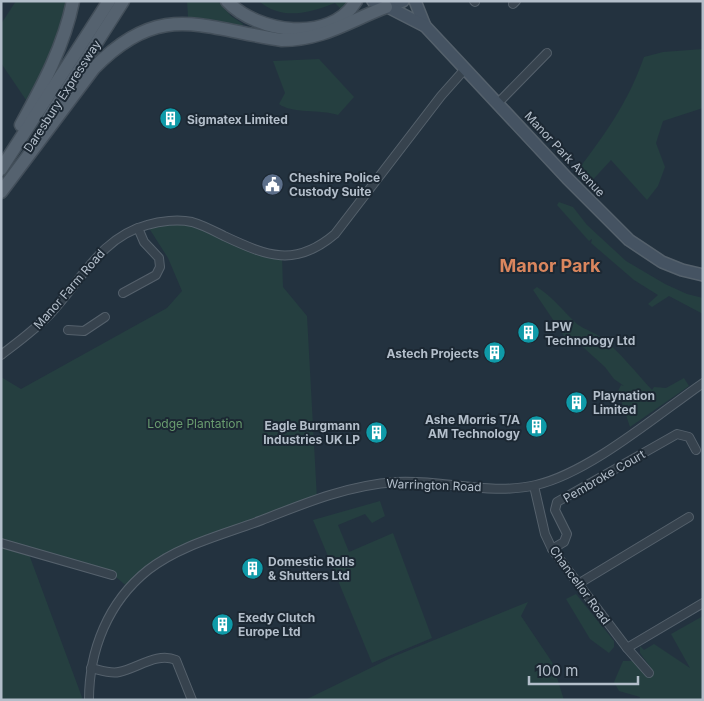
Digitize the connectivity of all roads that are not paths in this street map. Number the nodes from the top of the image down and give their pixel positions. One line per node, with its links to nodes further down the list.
1 (73, 1): 14 (main road)
2 (109, 1): 15 (main road, Daresbury Expressway)
3 (123, 1): 16 (main road, Daresbury Expressway)
4 (227, 1): 5 (main road)
5 (356, 1)
6 (373, 1): 9 (street, Manor Park Avenue)
7 (403, 1): 9 (street)
8 (416, 1): 10 (street, Manor Park Avenue)
9 (387, 7): 10 (street, Manor Park Avenue); 16 (main road)
10 (425, 26): 12 (street, Manor Park Avenue)
11 (548, 54): 13 (street)
12 (465, 69): 13 (street, Manor Park Avenue); 17 (street, Manor Farm Road)
13 (498, 103): 18 (street, Manor Park Avenue)
14 (1, 160)
15 (1, 169)
16 (1, 192)
17 (138, 228): 19 (street); 22 (street, Manor Farm Road)
18 (703, 275)
19 (123, 293)
20 (105, 317): 21 (street)
21 (68, 330)
22 (1, 355)
23 (703, 383): 25 (street, Warrington Road)
24 (696, 450): 28 (street, Pembroke Court)
25 (534, 486): 28 (street, Chancellor Road); 33 (street, Warrington Road)
26 (689, 517): 30 (street)
27 (1, 543): 29 (street)
28 (552, 548): 30 (street, Chancellor Road)
29 (112, 575)
30 (578, 584): 32 (street, Chancellor Road)
31 (703, 604): 32 (street)
32 (627, 648): 34 (street, Chancellor Road)
33 (91, 668): 35 (street, Warrington Road); 36 (street)
34 (649, 674)
35 (89, 700)
36 (192, 700)

